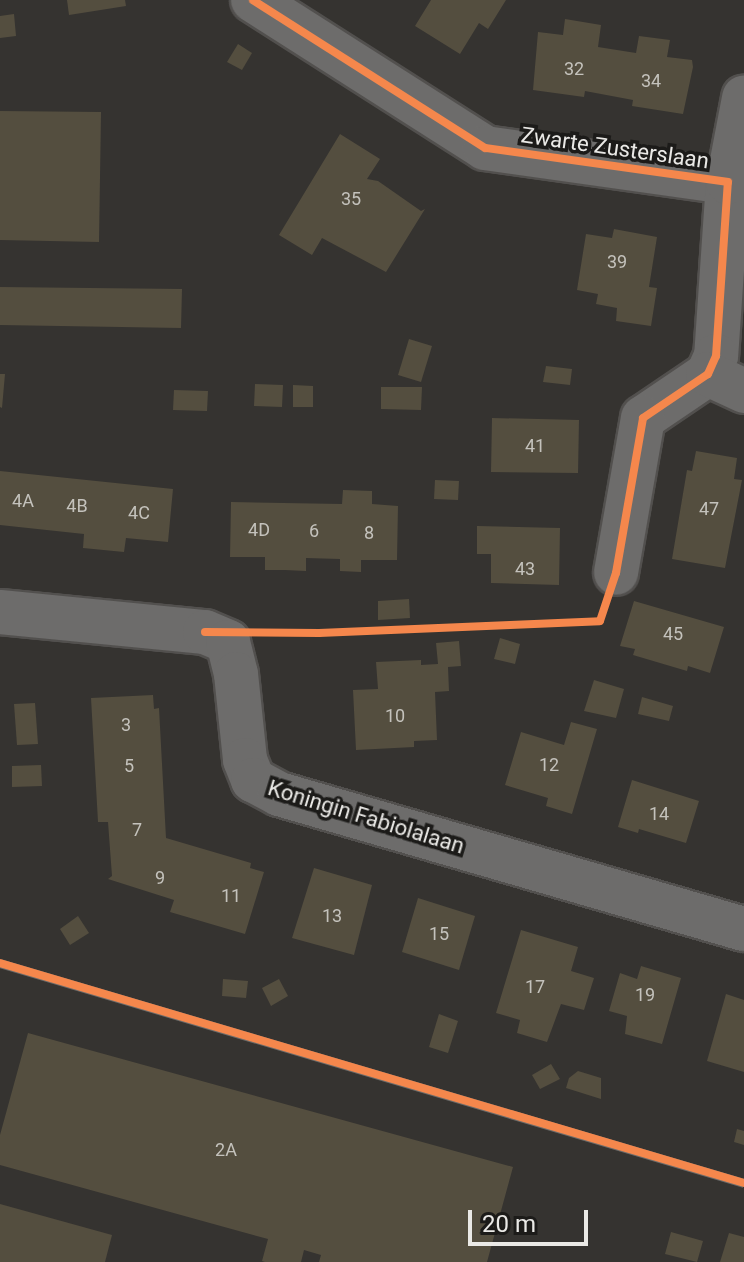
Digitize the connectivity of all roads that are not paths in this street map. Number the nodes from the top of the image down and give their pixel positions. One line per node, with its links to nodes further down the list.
1 (253, 0): 3 (street, Zwarte Zusterslaan)
2 (744, 98): 3 (street, Zwarte Zusterslaan)
3 (728, 182): 4 (street, Zwarte Zusterslaan)
4 (726, 383): 5 (street, Zwarte Zusterslaan)
5 (616, 573)
6 (0, 612): 7 (street, Koningin Fabiolalaan)
7 (744, 929)

